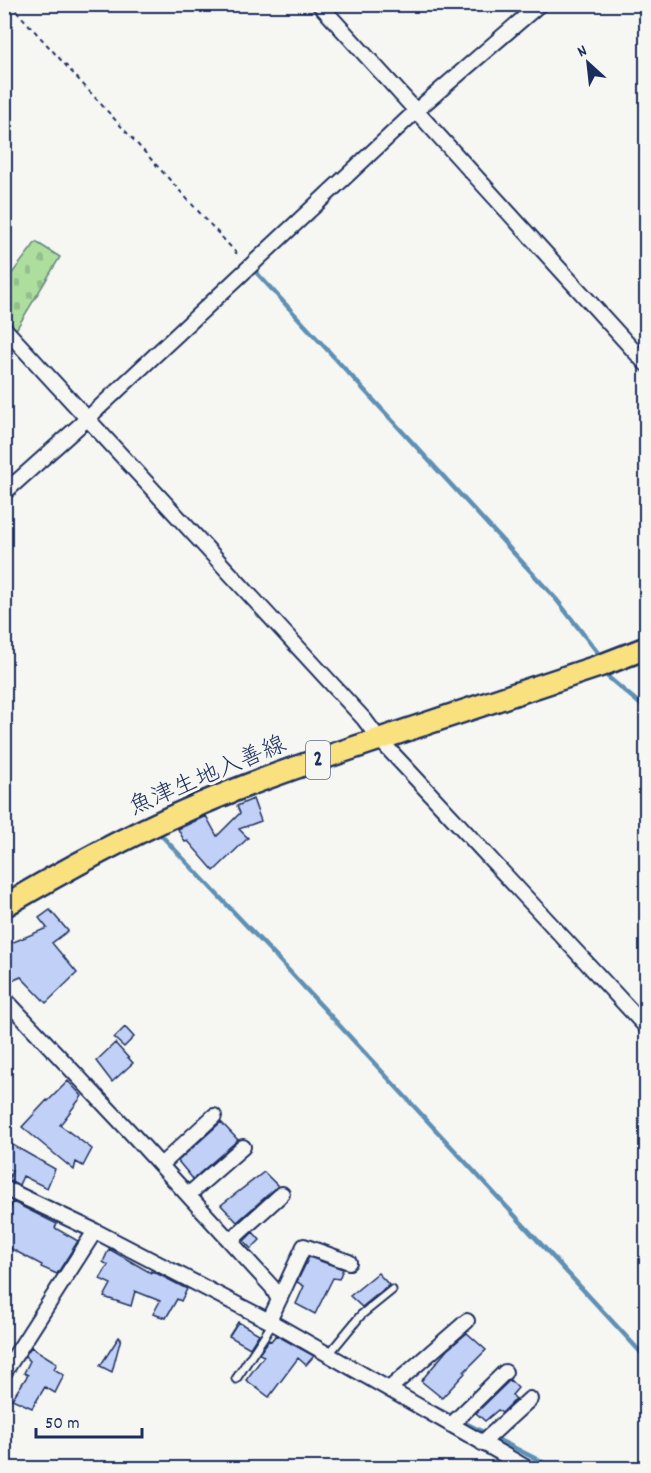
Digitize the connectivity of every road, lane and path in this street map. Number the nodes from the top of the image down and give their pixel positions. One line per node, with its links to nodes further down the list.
1 (10, 4): 5 (path)
2 (319, 4): 4 (street)
3 (540, 4): 4 (street)
4 (417, 110): 5 (street); 7 (street)
5 (249, 267): 8 (street)
6 (4, 328): 8 (street)
7 (646, 364)
8 (88, 418): 9 (street); 11 (street)
9 (4, 493)
10 (646, 648): 11 (main road, 魚津生地入善線 / 2)
11 (380, 738): 12 (main road, 魚津生地入善線 / 2); 14 (street)
12 (4, 906)
13 (4, 998): 17 (street)
14 (646, 1027)
15 (214, 1116): 17 (street)
16 (243, 1147): 20 (street)
17 (161, 1165): 20 (street)
18 (4, 1188): 21 (street)
19 (282, 1194): 22 (street)
20 (188, 1195): 22 (street)
21 (95, 1231): 27 (street); 30 (street)
22 (230, 1241): 25 (street)
23 (349, 1262): 25 (street)
24 (392, 1290): 28 (lane)
25 (279, 1300): 27 (street)
26 (467, 1321): 32 (street)
27 (271, 1322): 28 (street); 31 (lane)
28 (328, 1355): 32 (street)
29 (505, 1372): 34 (street)
30 (4, 1373)
31 (236, 1379)
32 (388, 1389): 34 (street)
33 (530, 1399): 35 (street)
34 (451, 1425): 35 (street)
35 (482, 1443): 36 (street)
36 (527, 1468)

